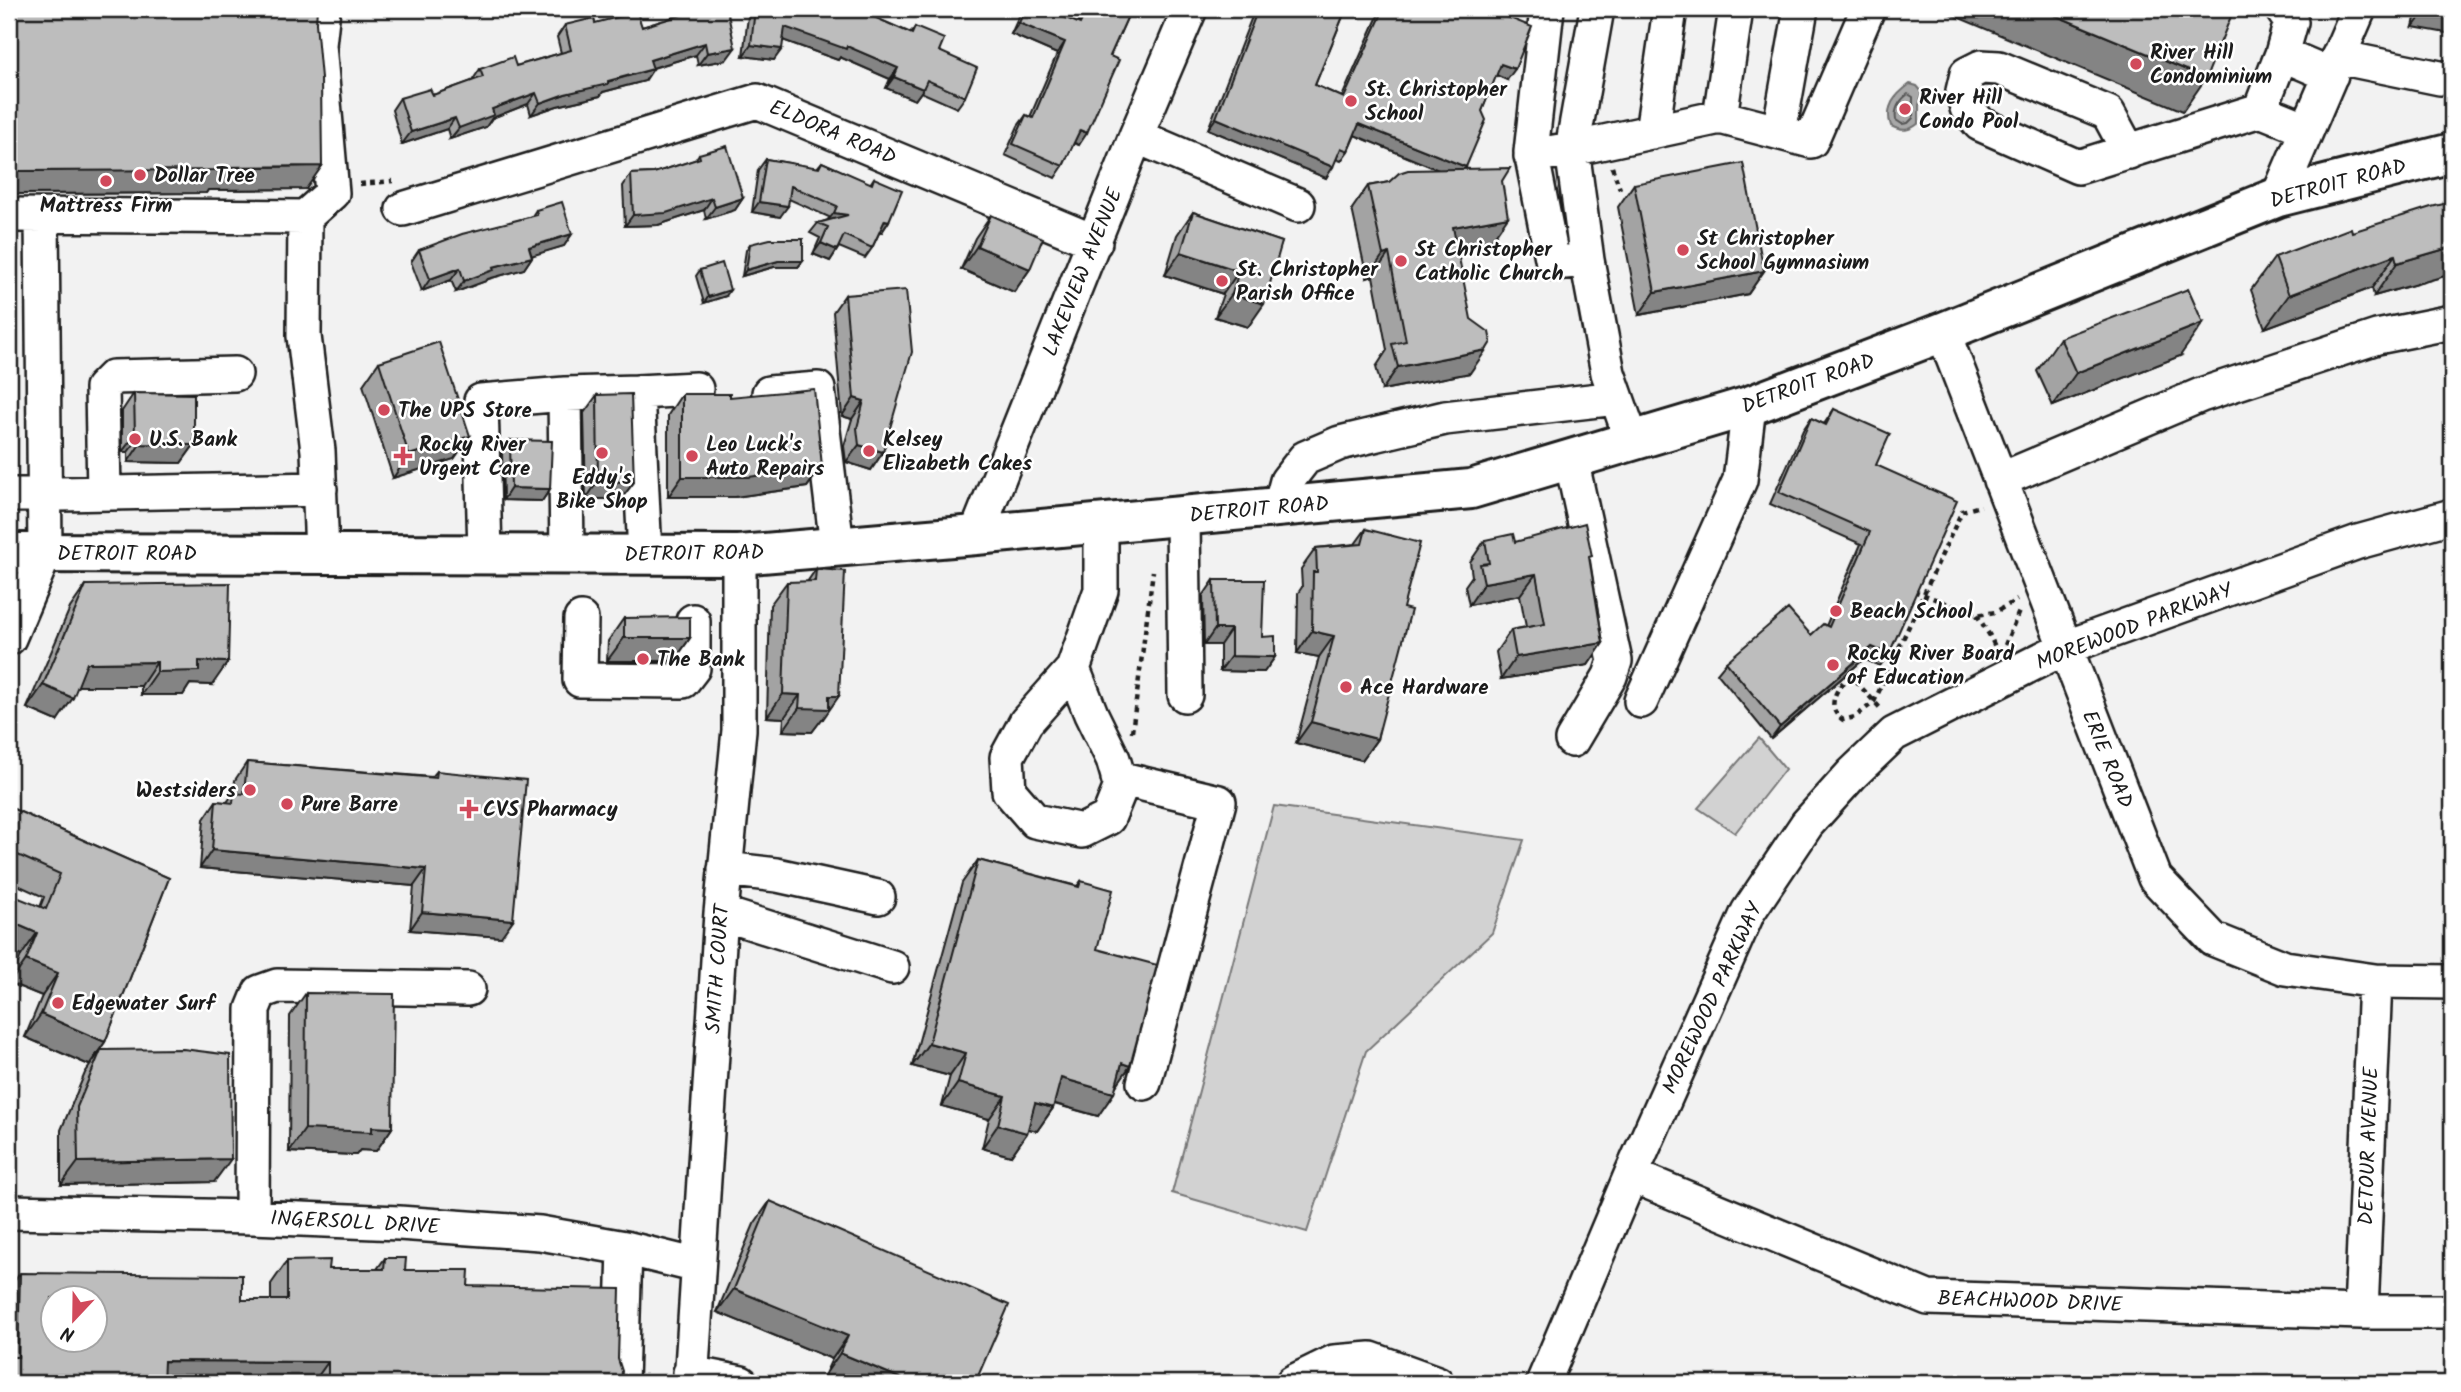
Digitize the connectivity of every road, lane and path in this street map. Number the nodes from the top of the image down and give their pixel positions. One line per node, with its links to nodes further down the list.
1 (323, 9): 30 (street)
2 (1190, 9): 19 (street, LAKEVIEW AVENUE)
3 (1547, 9): 23 (street)
4 (1597, 9): 20 (street)
5 (1670, 9): 17 (street)
6 (1736, 9): 15 (street)
7 (1801, 9): 18 (street)
8 (1867, 9): 18 (street)
9 (2281, 9): 11 (street)
10 (2359, 9): 12 (street)
11 (2282, 54): 12 (street); 14 (street)
12 (2334, 66): 13 (street); 16 (street)
13 (2452, 78)
14 (2260, 110): 16 (street); 21 (street)
15 (1720, 117): 17 (street); 18 (street)
16 (2307, 129): 26 (street)
17 (1652, 132): 20 (street)
18 (1779, 132)
19 (1136, 136): 27 (street); 31 (street, LAKEVIEW AVENUE)
20 (1572, 149): 23 (street); 32 (street)
21 (2129, 152)
22 (2452, 153): 26 (main road, DETROIT ROAD)
23 (1531, 156): 32 (street)
24 (360, 184): 25 (path)
25 (401, 195): 31 (street, ELDORA ROAD)
26 (2278, 197): 34 (main road, DETROIT ROAD)
27 (1298, 205)
28 (9, 215): 29 (street)
29 (42, 216): 30 (street); 47 (street)
30 (305, 217): 44 (street)
31 (1095, 242): 55 (street, LAKEVIEW AVENUE)
32 (1587, 260): 40 (street)
33 (2452, 322): 46 (street)
34 (1943, 332): 41 (main road, DETROIT ROAD); 46 (street, ERIE ROAD)
35 (235, 374): 45 (street)
36 (696, 389): 37 (street)
37 (637, 392): 39 (street); 61 (street)
38 (769, 393): 56 (street)
39 (565, 394): 59 (street); 60 (street)
40 (1616, 398): 42 (street); 50 (street)
41 (1749, 405): 42 (main road, DETROIT ROAD); 77 (street)
42 (1632, 440): 43 (main road, DETROIT ROAD)
43 (1571, 459): 50 (main road, DETROIT ROAD); 81 (street)
44 (320, 489): 45 (street); 58 (street)
45 (104, 493): 47 (street)
46 (1991, 493): 51 (path); 73 (street, ERIE ROAD)
47 (45, 494): 48 (street); 57 (street)
48 (9, 495)
49 (1950, 505): 51 (path)
50 (1280, 507): 52 (main road, DETROIT ROAD)
51 (1962, 510): 65 (path)
52 (1183, 516): 54 (main road, DETROIT ROAD); 76 (street)
53 (2452, 516): 73 (street, MOREWOOD PARKWAY)
54 (1101, 524): 55 (main road, DETROIT ROAD); 75 (street)
55 (976, 535): 56 (main road, DETROIT ROAD)
56 (837, 547): 62 (main road, DETROIT ROAD)
57 (27, 553): 58 (main road, DETROIT ROAD); 71 (street)
58 (322, 554): 59 (main road, DETROIT ROAD)
59 (485, 554): 60 (main road, DETROIT ROAD)
60 (567, 554): 61 (main road, DETROIT ROAD)
61 (645, 554): 62 (main road, DETROIT ROAD)
62 (739, 555): 83 (street, SMITH COURT)
63 (1154, 569): 80 (path)
64 (1914, 591): 65 (path)
65 (1923, 594): 68 (path); 78 (path)
66 (2017, 600): 68 (path)
67 (2020, 608): 72 (path)
68 (1977, 615): 74 (path)
69 (581, 620): 70 (street)
70 (693, 621)
71 (9, 638)
72 (2005, 645)
73 (2064, 648): 87 (street, ERIE ROAD); 91 (street, MOREWOOD PARKWAY)
74 (1996, 649)
75 (1073, 668): 82 (street); 82 (street)
76 (1185, 695)
77 (1641, 701)
78 (1874, 702): 78 (path); 79 (path)
79 (1884, 713)
80 (1131, 734)
81 (1572, 740)
82 (1118, 778): 90 (street)
83 (725, 869): 84 (street); 85 (street, SMITH COURT)
84 (878, 897)
85 (721, 913): 86 (street); 95 (street, SMITH COURT)
86 (892, 967)
87 (2375, 981): 88 (street, ERIE ROAD); 96 (street, DETOUR AVENUE)
88 (2452, 982)
89 (468, 989): 93 (street)
90 (1144, 1083)
91 (1631, 1175): 96 (street, BEACHWOOD DRIVE); 103 (street, MOREWOOD PARKWAY)
92 (9, 1212): 93 (street, INGERSOLL DRIVE)
93 (252, 1217): 94 (street, INGERSOLL DRIVE)
94 (625, 1248): 95 (street, INGERSOLL DRIVE); 100 (street)
95 (698, 1266): 98 (street, SMITH COURT)
96 (2361, 1312): 97 (street, BEACHWOOD DRIVE)
97 (2452, 1312)
98 (690, 1378): 101 (street)
99 (1293, 1382): 102 (street)
100 (621, 1383)
101 (741, 1383)
102 (1437, 1383)
103 (1543, 1383)

